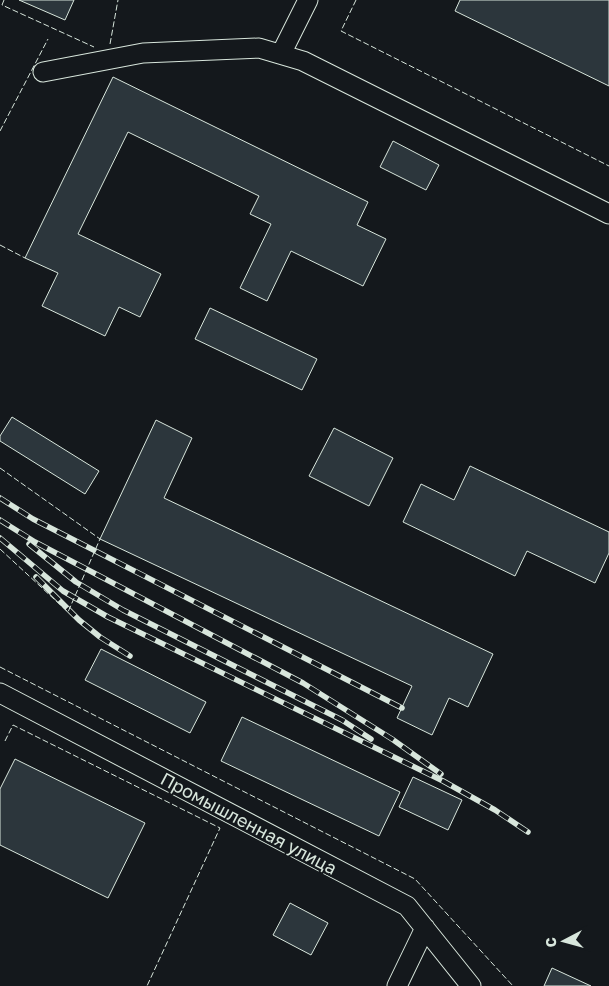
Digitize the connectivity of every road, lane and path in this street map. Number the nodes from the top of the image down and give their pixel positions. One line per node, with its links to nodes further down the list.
1 (308, 0): 2 (street)
2 (281, 54): 3 (street); 4 (street)
3 (43, 72)
4 (609, 214)
5 (0, 693): 6 (street, Промышленная улица)
6 (425, 928): 7 (street); 8 (street, Промышленная улица)
7 (397, 986)
8 (471, 986)

